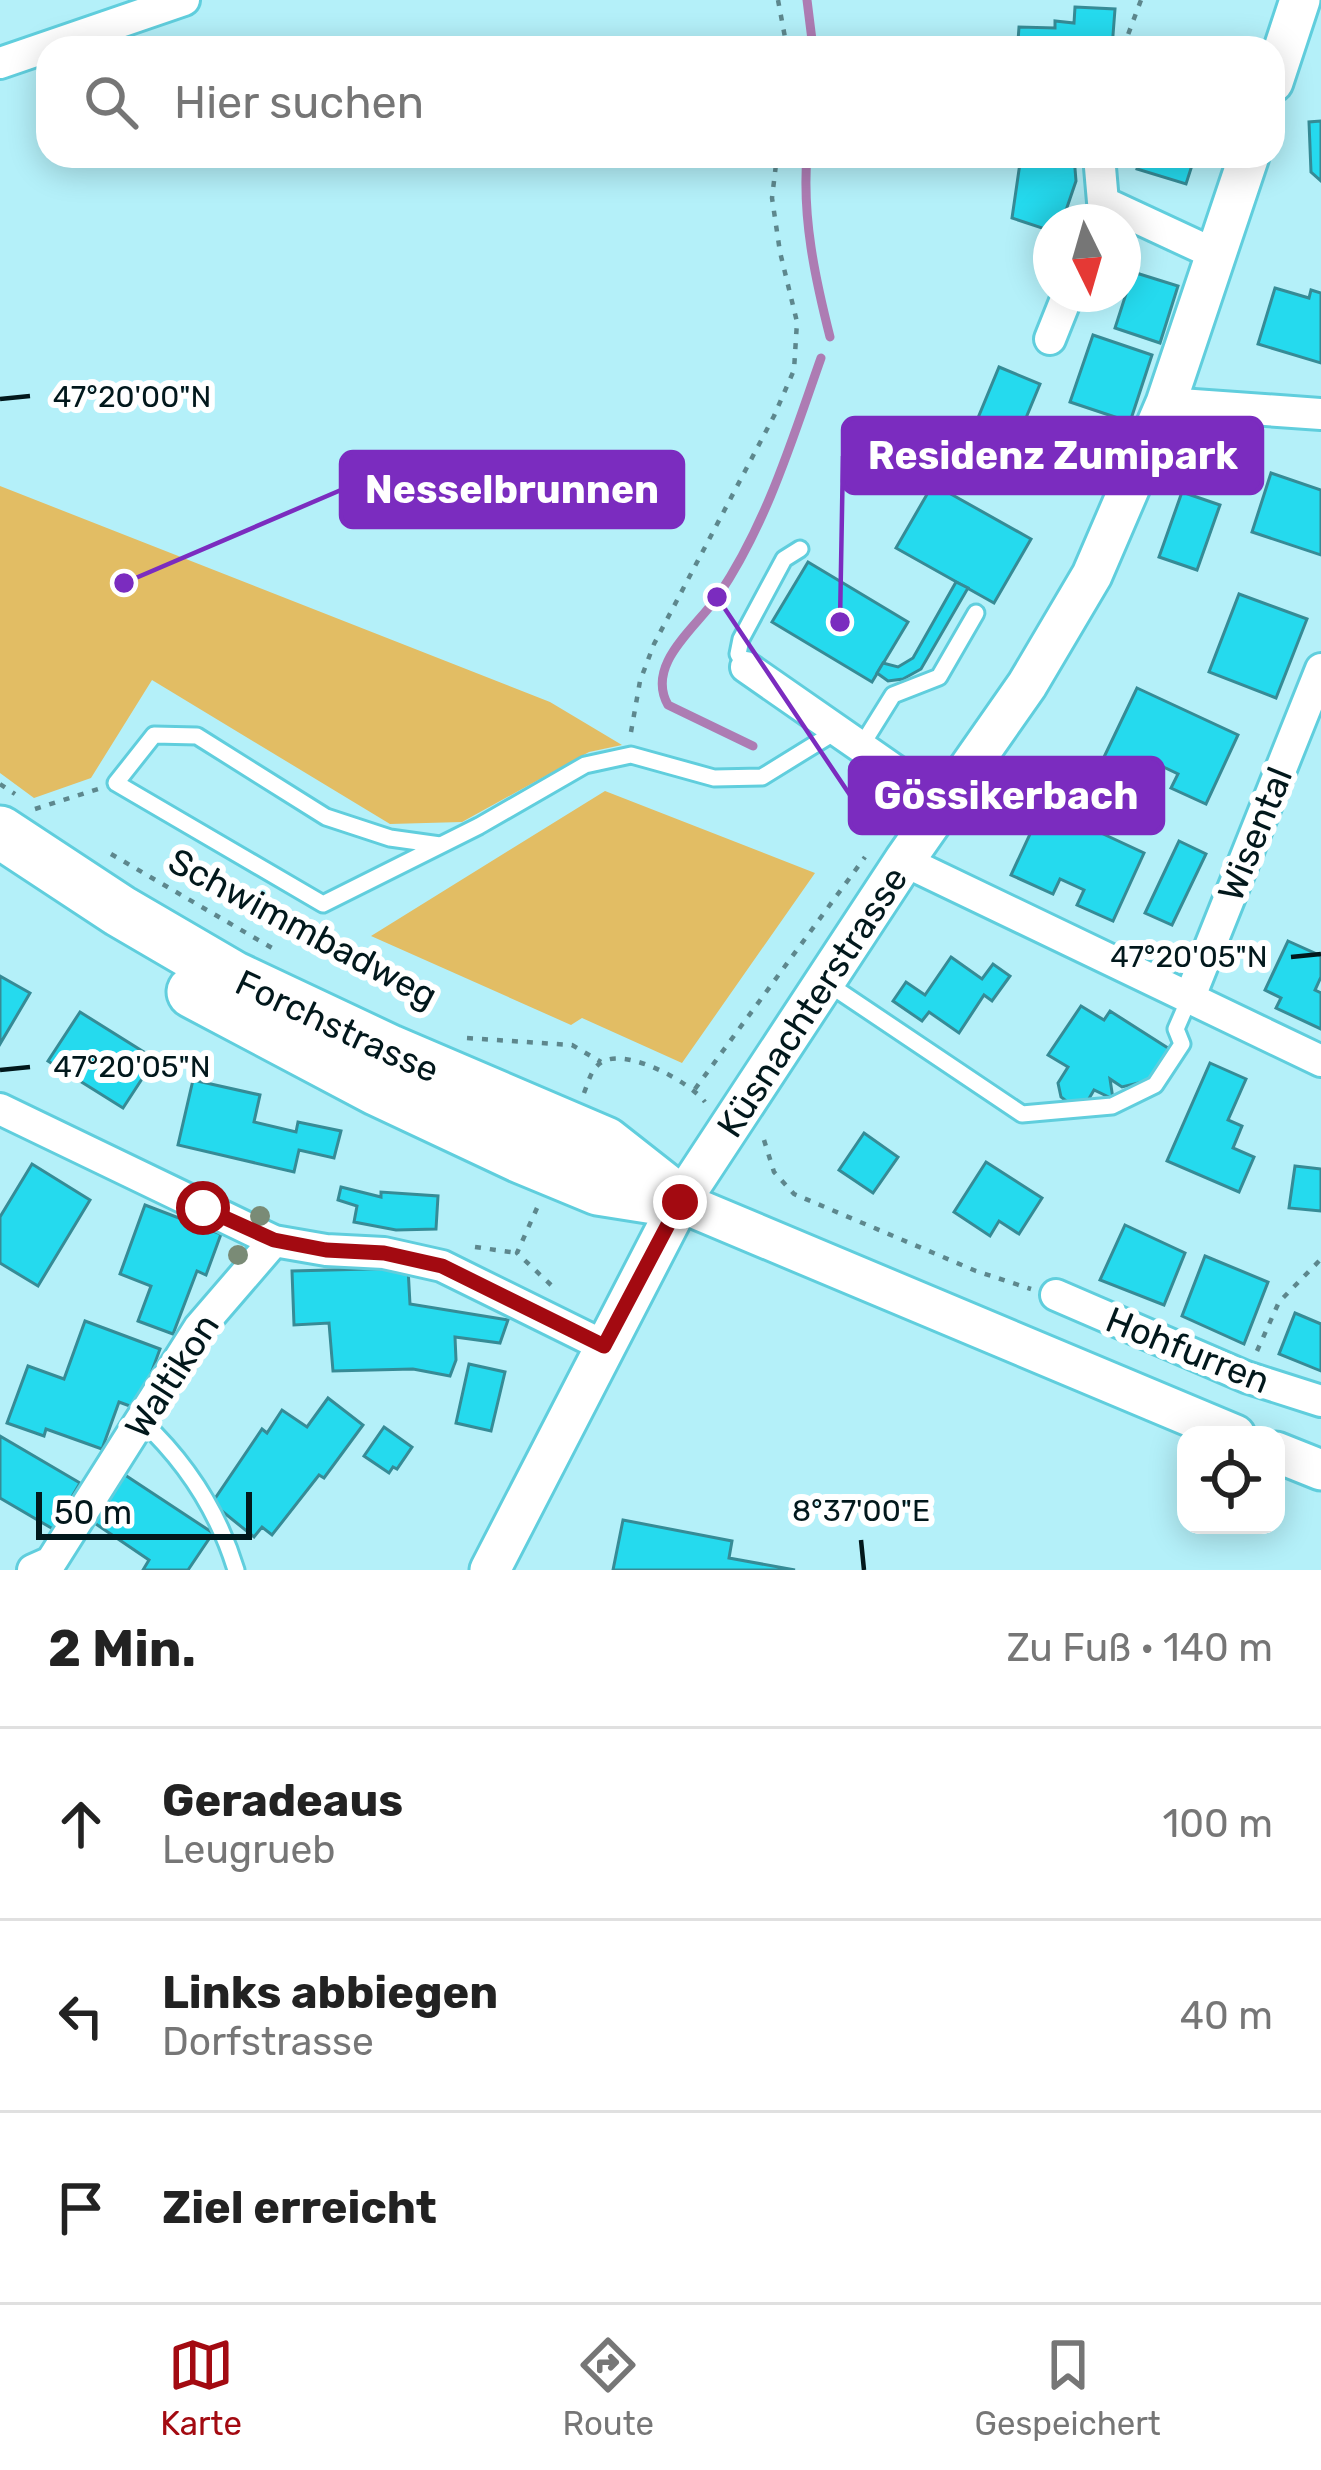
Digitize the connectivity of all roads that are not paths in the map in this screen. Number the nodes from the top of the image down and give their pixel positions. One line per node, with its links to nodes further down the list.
1 (184, 0): 3 (street)
2 (1300, 0): 4 (main road)
3 (77, 36)
4 (1285, 46)
5 (36, 50): 6 (street)
6 (0, 62)
7 (1100, 168): 9 (street)
8 (1245, 168): 11 (main road, Küsnachterstrasse)
9 (1100, 204)
10 (1141, 227): 11 (street)
11 (1217, 254): 14 (main road, Küsnachterstrasse)
12 (1061, 312): 13 (street)
13 (1051, 339)
14 (1166, 403): 15 (street); 21 (main road, Küsnachterstrasse)
15 (1321, 414)
16 (800, 549): 18 (lane)
17 (976, 613): 20 (lane)
18 (746, 667): 20 (street)
19 (1321, 669): 27 (street, Wisental)
20 (848, 740): 21 (street); 23 (lane)
21 (946, 806): 24 (main road, Küsnachterstrasse)
22 (18, 812): 30 (highway, Forchstrasse)
23 (440, 845): 23 (lane)
24 (904, 861): 26 (main road, Küsnachterstrasse); 27 (street)
25 (0, 863): 30 (highway, Forchstrasse)
26 (824, 981): 27 (lane); 30 (main road, Küsnachterstrasse)
27 (1189, 999): 28 (street)
28 (1321, 1061)
29 (0, 1109): 31 (street)
30 (680, 1202): 33 (main road, Küsnachterstrasse); 36 (main road, Forchstrasse)
31 (274, 1240): 33 (street); 35 (street, Waltikon)
32 (1056, 1295): 34 (street, Hohfurren)
33 (589, 1339): 41 (main road, Küsnachterstrasse)
34 (1321, 1401)
35 (142, 1421): 39 (street, Waltikon); 40 (lane)
36 (1214, 1426)
37 (1285, 1456): 38 (main road)
38 (1321, 1471)
39 (50, 1567)
40 (236, 1570)
41 (490, 1570)

